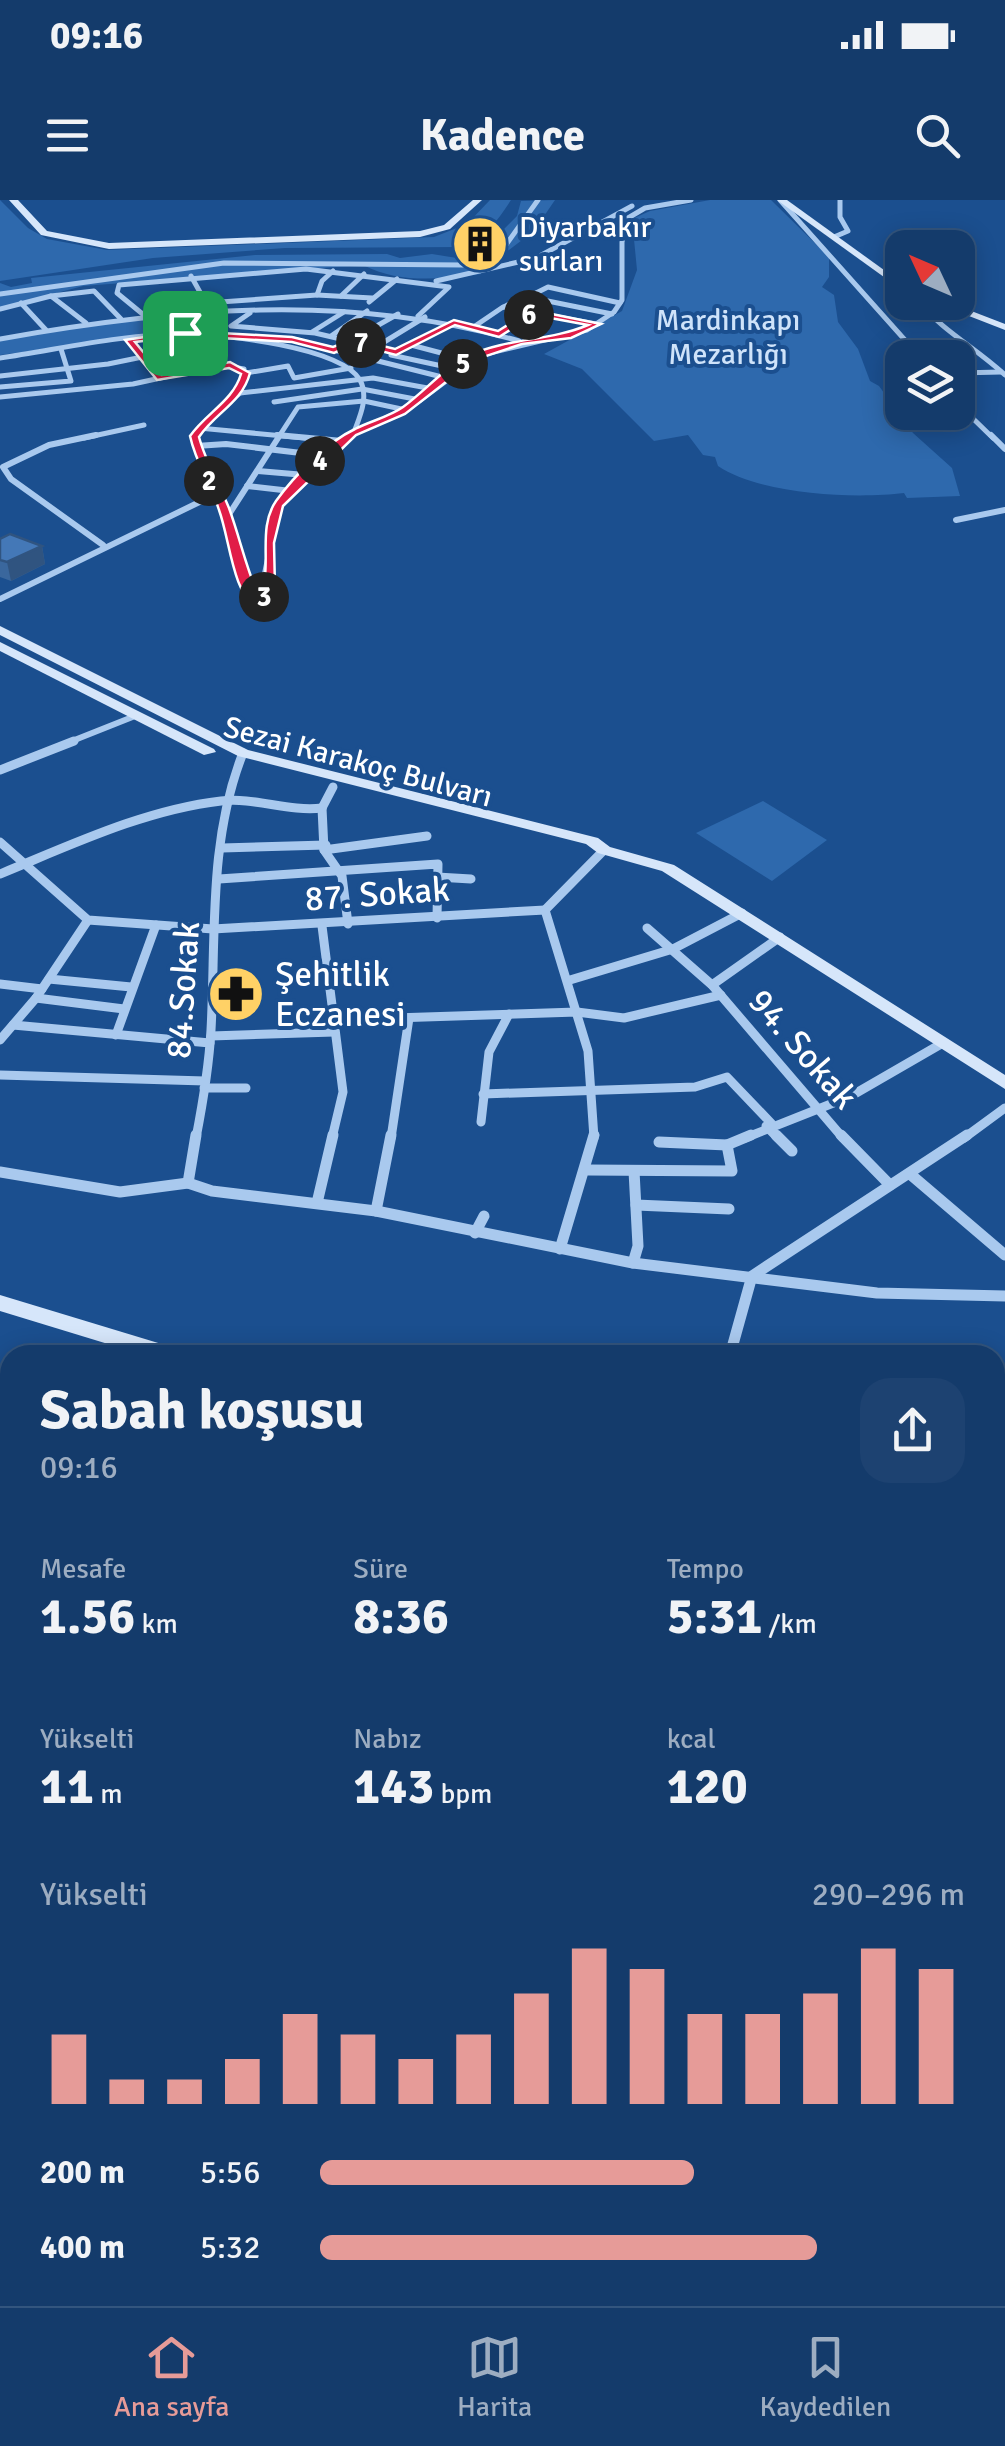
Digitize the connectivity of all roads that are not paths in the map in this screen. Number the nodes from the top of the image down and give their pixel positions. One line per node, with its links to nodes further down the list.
1 (13, 200): 2 (street)
2 (478, 200)
3 (538, 200): 16 (street)
4 (692, 200): 8 (street)
5 (780, 200): 9 (street); 52 (street)
6 (840, 200): 9 (street)
7 (635, 202): 8 (street); 15 (street)
8 (646, 207): 25 (street)
9 (834, 237): 12 (street)
10 (333, 270): 11 (street); 13 (street); 17 (street)
11 (364, 274): 14 (street); 19 (street)
12 (885, 274)
13 (191, 276): 17 (street); 35 (street)
14 (397, 279): 15 (street); 21 (street)
15 (420, 283): 33 (street)
16 (0, 294)
17 (317, 295): 19 (street)
18 (52, 296): 22 (street); 37 (street); 40 (street)
19 (341, 296): 21 (street)
20 (528, 297): 23 (street); 25 (street); 25 (street)
21 (372, 298): 28 (street)
22 (21, 303): 24 (street); 45 (street)
23 (503, 307): 31 (street); 42 (street)
24 (0, 309)
25 (617, 309): 41 (street)
26 (283, 311): 27 (street); 29 (street); 44 (street)
27 (347, 311): 28 (street); 47 (street)
28 (366, 311): 30 (street); 49 (street)
29 (250, 312): 32 (street); 44 (street)
30 (399, 313): 33 (street); 53 (street)
31 (532, 313): 41 (street); 48 (street)
32 (188, 314): 35 (street); 46 (street)
33 (418, 316): 36 (street)
34 (975, 316): 43 (street)
35 (146, 317): 37 (street)
36 (426, 317): 39 (street); 59 (street)
37 (120, 318): 40 (street)
38 (933, 320): 77 (street)
39 (454, 322): 42 (street); 58 (street)
40 (86, 323): 45 (street)
41 (597, 324): 55 (street)
42 (474, 326): 48 (street)
43 (1005, 328)
44 (261, 329): 47 (street)
45 (46, 330): 50 (street)
46 (185, 333): 51 (street); 54 (street); 61 (street)
47 (311, 333): 49 (street)
48 (499, 334): 55 (street)
49 (331, 336): 53 (street)
50 (0, 340)
51 (129, 340): 57 (street); 65 (street)
52 (905, 340)
53 (354, 341): 59 (street); 61 (street)
54 (243, 342): 56 (street); 71 (street)
55 (520, 342): 68 (street)
56 (195, 344): 63 (street); 65 (street)
57 (92, 345): 60 (street); 70 (street)
58 (410, 345): 64 (street); 68 (street)
59 (377, 347): 64 (street); 67 (street)
60 (61, 350): 62 (street); 73 (street)
61 (334, 350): 67 (street)
62 (44, 352): 66 (street); 74 (street)
63 (201, 352)
64 (396, 352): 72 (street)
65 (142, 355): 69 (street); 80 (street)
66 (3, 357): 78 (street)
67 (358, 358): 82 (street)
68 (468, 360): 72 (street)
69 (118, 361): 70 (street); 83 (street)
70 (102, 365): 73 (street)
71 (351, 368): 75 (street); 81 (street)
72 (456, 369): 82 (street)
73 (66, 370): 74 (street); 84 (street)
74 (48, 372): 78 (street)
75 (246, 373): 80 (street); 88 (street)
76 (975, 373): 77 (street)
77 (1003, 374)
78 (14, 375): 79 (street); 84 (street)
79 (0, 376)
80 (160, 378): 83 (street)
81 (360, 378): 86 (street); 87 (street); 88 (street)
82 (446, 378): 87 (street)
83 (133, 384): 89 (street)
84 (15, 386): 85 (street); 89 (street)
85 (0, 387)
86 (362, 388): 91 (street); 92 (street); 93 (street)
87 (433, 389): 91 (street)
88 (240, 393): 97 (street)
89 (18, 395): 90 (street)
90 (0, 397)
91 (420, 400): 94 (street)
92 (364, 401): 94 (street); 98 (street); 99 (street)
93 (274, 402)
94 (406, 410): 98 (street)
95 (975, 420): 102 (street)
96 (144, 425): 113 (street)
97 (199, 428): 99 (street); 101 (street)
98 (353, 433): 100 (street)
99 (282, 435): 100 (street); 103 (street)
100 (343, 442): 104 (street)
101 (196, 446): 103 (street); 109 (street)
102 (1005, 449)
103 (273, 450): 104 (street); 105 (street)
104 (326, 456): 106 (street)
105 (258, 471): 106 (street); 107 (street)
106 (305, 475): 108 (street)
107 (247, 486): 108 (street); 111 (street)
108 (291, 491): 111 (street)
109 (216, 494): 111 (street); 113 (street)
110 (1005, 510): 112 (street)
111 (226, 520)
112 (956, 520)
113 (104, 545): 114 (street)
114 (0, 600)
115 (0, 630): 118 (street)
116 (0, 646): 117 (street, Sezai Karakoç Bulvarı)
117 (134, 716): 118 (street, Sezai Karakoç Bulvarı); 119 (street)
118 (241, 758): 120 (street, Sezai Karakoç Bulvarı); 121 (street, 84.Sokak); 127 (street)
119 (0, 770)
120 (333, 787): 122 (street); 127 (street, Sezai Karakoç Bulvarı)
121 (225, 800): 122 (street); 125 (street, 84.Sokak); 128 (street)
122 (322, 808): 126 (street)
123 (428, 836): 126 (street)
124 (0, 842): 128 (street)
125 (222, 848): 126 (street); 132 (street, 84.Sokak)
126 (325, 848): 129 (street)
127 (604, 850): 134 (street); 135 (street)
128 (26, 864): 130 (street); 137 (street)
129 (334, 871): 131 (street); 132 (street); 138 (street)
130 (0, 874)
131 (438, 877): 133 (street); 136 (street)
132 (219, 879): 142 (street, 84.Sokak)
133 (472, 879)
134 (544, 910): 136 (street, 87. Sokak); 146 (street)
135 (742, 913): 143 (street); 144 (street)
136 (437, 918): 138 (street, 87. Sokak)
137 (88, 920): 139 (street, 87. Sokak); 145 (street)
138 (348, 924): 140 (street, 87. Sokak)
139 (156, 925): 142 (street, 87. Sokak); 149 (street)
140 (322, 926): 142 (street, 87. Sokak); 156 (street)
141 (646, 928): 144 (street, 94. Sokak)
142 (213, 929): 160 (street, 84.Sokak)
143 (780, 937): 148 (street); 161 (street)
144 (673, 950): 146 (street); 148 (street, 94. Sokak)
145 (48, 979): 149 (street); 150 (street)
146 (570, 980): 153 (street)
147 (0, 984): 150 (street)
148 (712, 985): 151 (street, 94. Sokak)
149 (131, 987): 152 (street)
150 (39, 994): 152 (street); 157 (street)
151 (721, 995): 153 (street); 169 (street, 94. Sokak)
152 (124, 1009): 159 (street)
153 (577, 1012): 154 (street); 166 (street)
154 (509, 1014): 155 (street); 167 (street)
155 (409, 1018): 156 (street); 184 (street)
156 (332, 1020): 158 (street)
157 (5, 1032): 159 (street)
158 (334, 1032): 160 (street); 181 (street)
159 (116, 1035): 160 (street)
160 (210, 1039): 164 (street, 84.Sokak)
161 (941, 1044): 163 (street); 169 (street)
162 (0, 1075): 164 (street)
163 (1005, 1082)
164 (204, 1084): 165 (street); 179 (street, 84.Sokak)
165 (246, 1088)
166 (592, 1092): 167 (street); 171 (street); 175 (street)
167 (483, 1094): 170 (street)
168 (1005, 1108): 178 (street)
169 (816, 1110): 171 (street); 180 (street, 94. Sokak)
170 (482, 1122)
171 (769, 1125): 173 (street); 174 (street)
172 (658, 1142): 173 (street)
173 (727, 1145): 177 (street)
174 (792, 1150)
175 (588, 1170): 177 (street); 187 (street)
176 (0, 1172): 179 (street)
177 (634, 1172): 182 (street)
178 (910, 1174): 180 (street); 188 (street)
179 (188, 1183): 181 (street)
180 (890, 1185): 190 (street)
181 (317, 1203): 184 (street)
182 (636, 1205): 183 (street); 189 (street)
183 (729, 1209)
184 (376, 1212): 186 (street)
185 (484, 1216): 186 (street)
186 (475, 1233): 187 (street)
187 (560, 1249): 189 (street)
188 (1004, 1252)
189 (632, 1263): 190 (street)
190 (752, 1276): 191 (street); 194 (street)
191 (1005, 1296)
192 (0, 1303): 193 (street)
193 (139, 1345)
194 (733, 1345)

